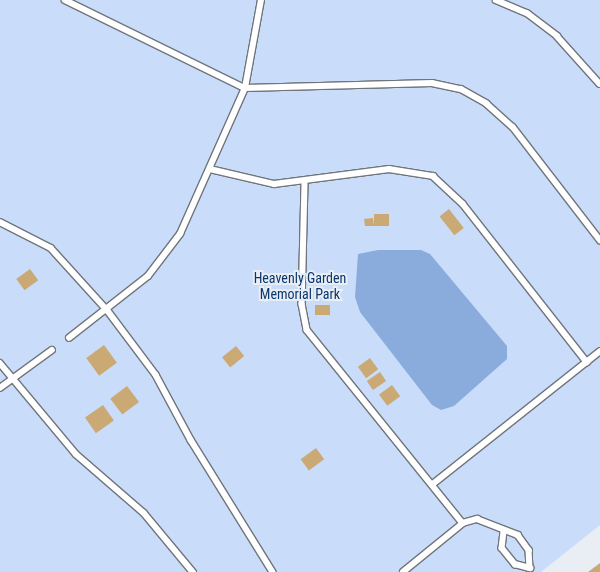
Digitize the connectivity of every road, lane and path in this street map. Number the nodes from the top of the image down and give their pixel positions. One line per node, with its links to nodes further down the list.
1 (65, 0): 5 (lane)
2 (261, 0): 5 (lane)
3 (496, 0): 4 (lane)
4 (600, 84)
5 (245, 88): 6 (lane); 9 (lane)
6 (210, 169): 7 (lane); 10 (lane)
7 (304, 184): 14 (lane); 18 (lane)
8 (0, 222): 10 (lane)
9 (600, 240)
10 (108, 311): 11 (lane); 23 (lane)
11 (69, 338)
12 (52, 350): 16 (lane)
13 (600, 351): 14 (lane)
14 (586, 362): 18 (lane)
15 (0, 364): 16 (lane)
16 (12, 379): 17 (lane); 22 (lane)
17 (0, 388)
18 (433, 484): 19 (lane)
19 (463, 523): 20 (lane); 24 (lane)
20 (504, 532): 21 (lane); 21 (lane)
21 (532, 570)
22 (193, 572)
23 (273, 572)
24 (403, 572)

